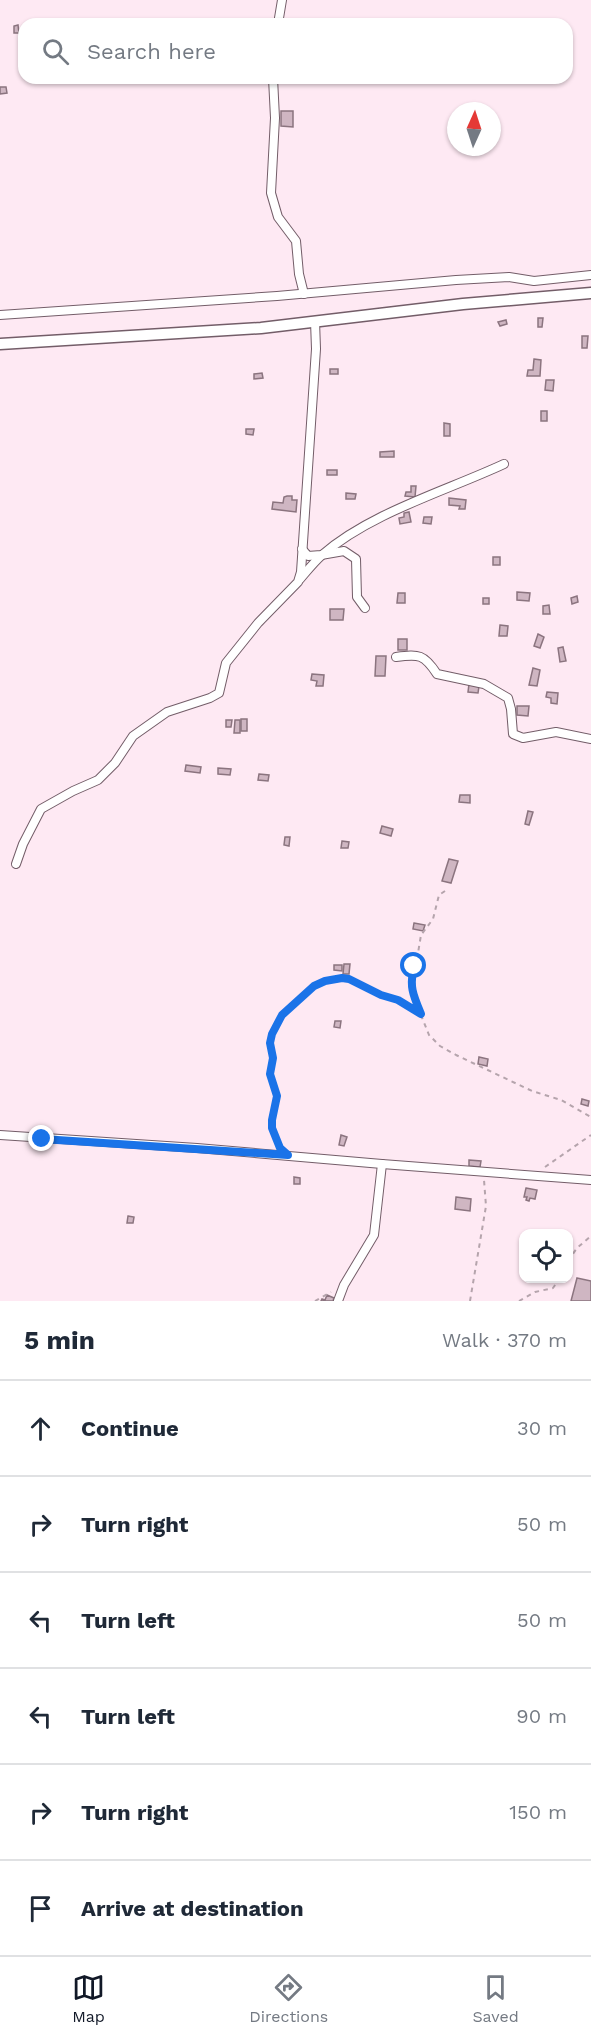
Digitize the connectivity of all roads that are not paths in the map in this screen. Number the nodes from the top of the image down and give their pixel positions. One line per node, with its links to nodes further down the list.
1 (282, 0): 2 (street)
2 (279, 18)
3 (273, 84): 6 (street)
4 (591, 275): 6 (street)
5 (591, 293): 8 (street)
6 (304, 294): 7 (street)
7 (0, 315)
8 (315, 321): 9 (street); 11 (street)
9 (0, 344)
10 (504, 464): 12 (street)
11 (302, 549): 12 (street); 13 (street)
12 (321, 555): 13 (street); 14 (street)
13 (298, 582): 17 (street)
14 (365, 608)
15 (396, 657): 16 (street)
16 (591, 739)
17 (16, 864)
18 (0, 1134): 19 (street)
19 (382, 1164): 20 (street); 21 (street)
20 (591, 1180)
21 (338, 1301)

